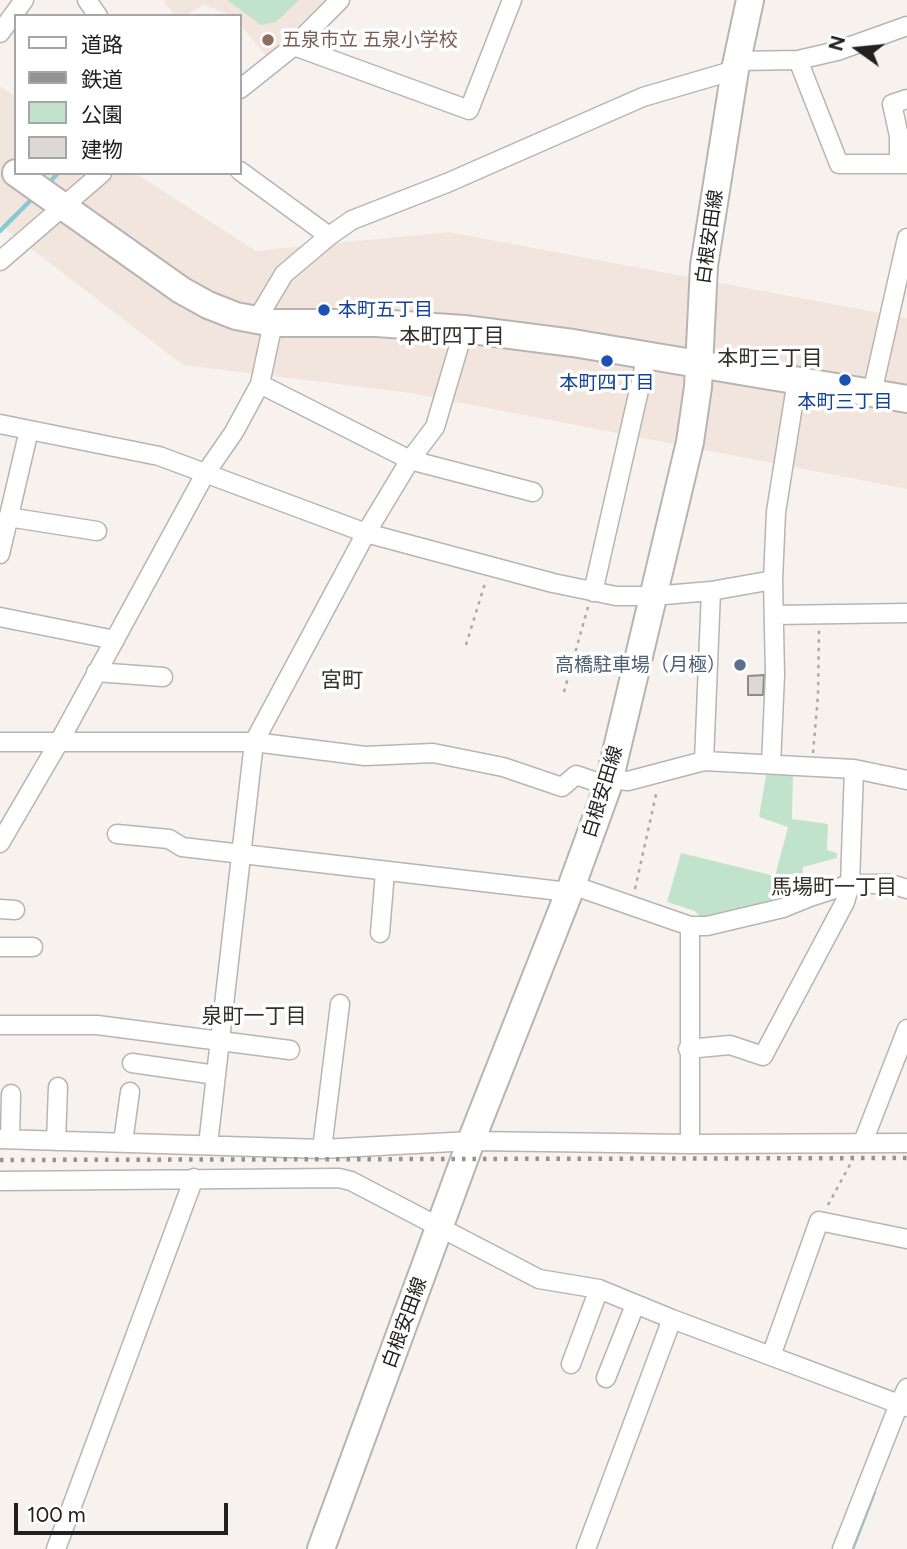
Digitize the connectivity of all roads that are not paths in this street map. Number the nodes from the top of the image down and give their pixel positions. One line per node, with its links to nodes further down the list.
1 (24, 0): 6 (street)
2 (340, 0): 7 (street)
3 (512, 0): 7 (street)
4 (750, 0): 9 (main road, 白根安田線)
5 (907, 26): 8 (street)
6 (0, 33)
7 (294, 46): 10 (street)
8 (798, 60): 9 (street); 12 (street)
9 (736, 66): 17 (street); 23 (main road, 白根安田線)
10 (242, 87)
11 (907, 99): 12 (street)
12 (903, 164)
13 (242, 172): 17 (street)
14 (19, 175): 16 (main road)
15 (100, 175): 16 (street)
16 (64, 207): 19 (street); 20 (main road)
17 (330, 236): 20 (street)
18 (907, 238): 26 (street)
19 (0, 261)
20 (264, 322): 21 (main road); 25 (street)
21 (464, 329): 22 (main road); 30 (street)
22 (647, 355): 23 (main road); 39 (street)
23 (699, 364): 24 (main road); 40 (main road, 白根安田線)
24 (797, 380): 26 (main road); 37 (street)
25 (260, 384): 30 (street); 31 (street)
26 (872, 393): 27 (main road)
27 (907, 399)
28 (0, 424): 29 (street)
29 (29, 430): 31 (street); 33 (street)
30 (410, 460): 32 (street); 35 (street)
31 (205, 474): 35 (street); 44 (street)
32 (533, 492)
33 (8, 517): 34 (street); 36 (street)
34 (97, 531)
35 (366, 533): 39 (street); 48 (street)
36 (0, 554)
37 (773, 580): 38 (street); 42 (street)
38 (711, 591): 40 (street); 50 (street)
39 (593, 592): 40 (street)
40 (653, 596): 54 (main road, 白根安田線)
41 (907, 613): 42 (street)
42 (774, 615): 51 (street)
43 (0, 617): 44 (street)
44 (115, 640): 45 (street)
45 (96, 672): 46 (street); 47 (street)
46 (163, 677)
47 (59, 742): 48 (street); 49 (street); 56 (street)
48 (254, 742): 54 (street); 57 (street)
49 (0, 743)
50 (704, 761): 51 (street); 54 (street)
51 (771, 764): 52 (street)
52 (854, 769): 53 (street); 59 (street)
53 (907, 780)
54 (609, 783): 60 (main road, 白根安田線)
55 (117, 834): 57 (street)
56 (0, 843)
57 (242, 853): 58 (street); 69 (street)
58 (385, 872): 60 (street); 63 (street)
59 (850, 884): 61 (street); 62 (street); 70 (street)
60 (571, 889): 62 (street); 79 (main road, 白根安田線)
61 (907, 889)
62 (690, 926): 70 (street)
63 (380, 933)
64 (0, 947): 65 (street)
65 (33, 947)
66 (341, 1004): 85 (street)
67 (0, 1025): 69 (street)
68 (907, 1030): 81 (street)
69 (220, 1041): 71 (street); 73 (street)
70 (688, 1049): 83 (street)
71 (290, 1050)
72 (132, 1063): 73 (street)
73 (216, 1075): 84 (street)
74 (58, 1087): 78 (street)
75 (130, 1092): 80 (street)
76 (11, 1094): 77 (street)
77 (5, 1139): 78 (street)
78 (56, 1140): 80 (street)
79 (471, 1141): 83 (street); 85 (street); 88 (main road, 白根安田線)
80 (123, 1142): 84 (street)
81 (863, 1142): 82 (street); 83 (street)
82 (907, 1143)
83 (690, 1144)
84 (208, 1145): 85 (street)
85 (322, 1149)
86 (194, 1178): 87 (street); 88 (street); 98 (street)
87 (0, 1181)
88 (440, 1228): 90 (street); 99 (main road, 白根安田線)
89 (907, 1240): 93 (street)
90 (599, 1289): 91 (street); 94 (street)
91 (635, 1305): 92 (street); 95 (street)
92 (672, 1319): 93 (street); 100 (street)
93 (771, 1356): 97 (street)
94 (571, 1364)
95 (607, 1378)
96 (907, 1388): 97 (street)
97 (903, 1406): 101 (street)
98 (56, 1549)
99 (321, 1549)
100 (586, 1549)
101 (842, 1549)

